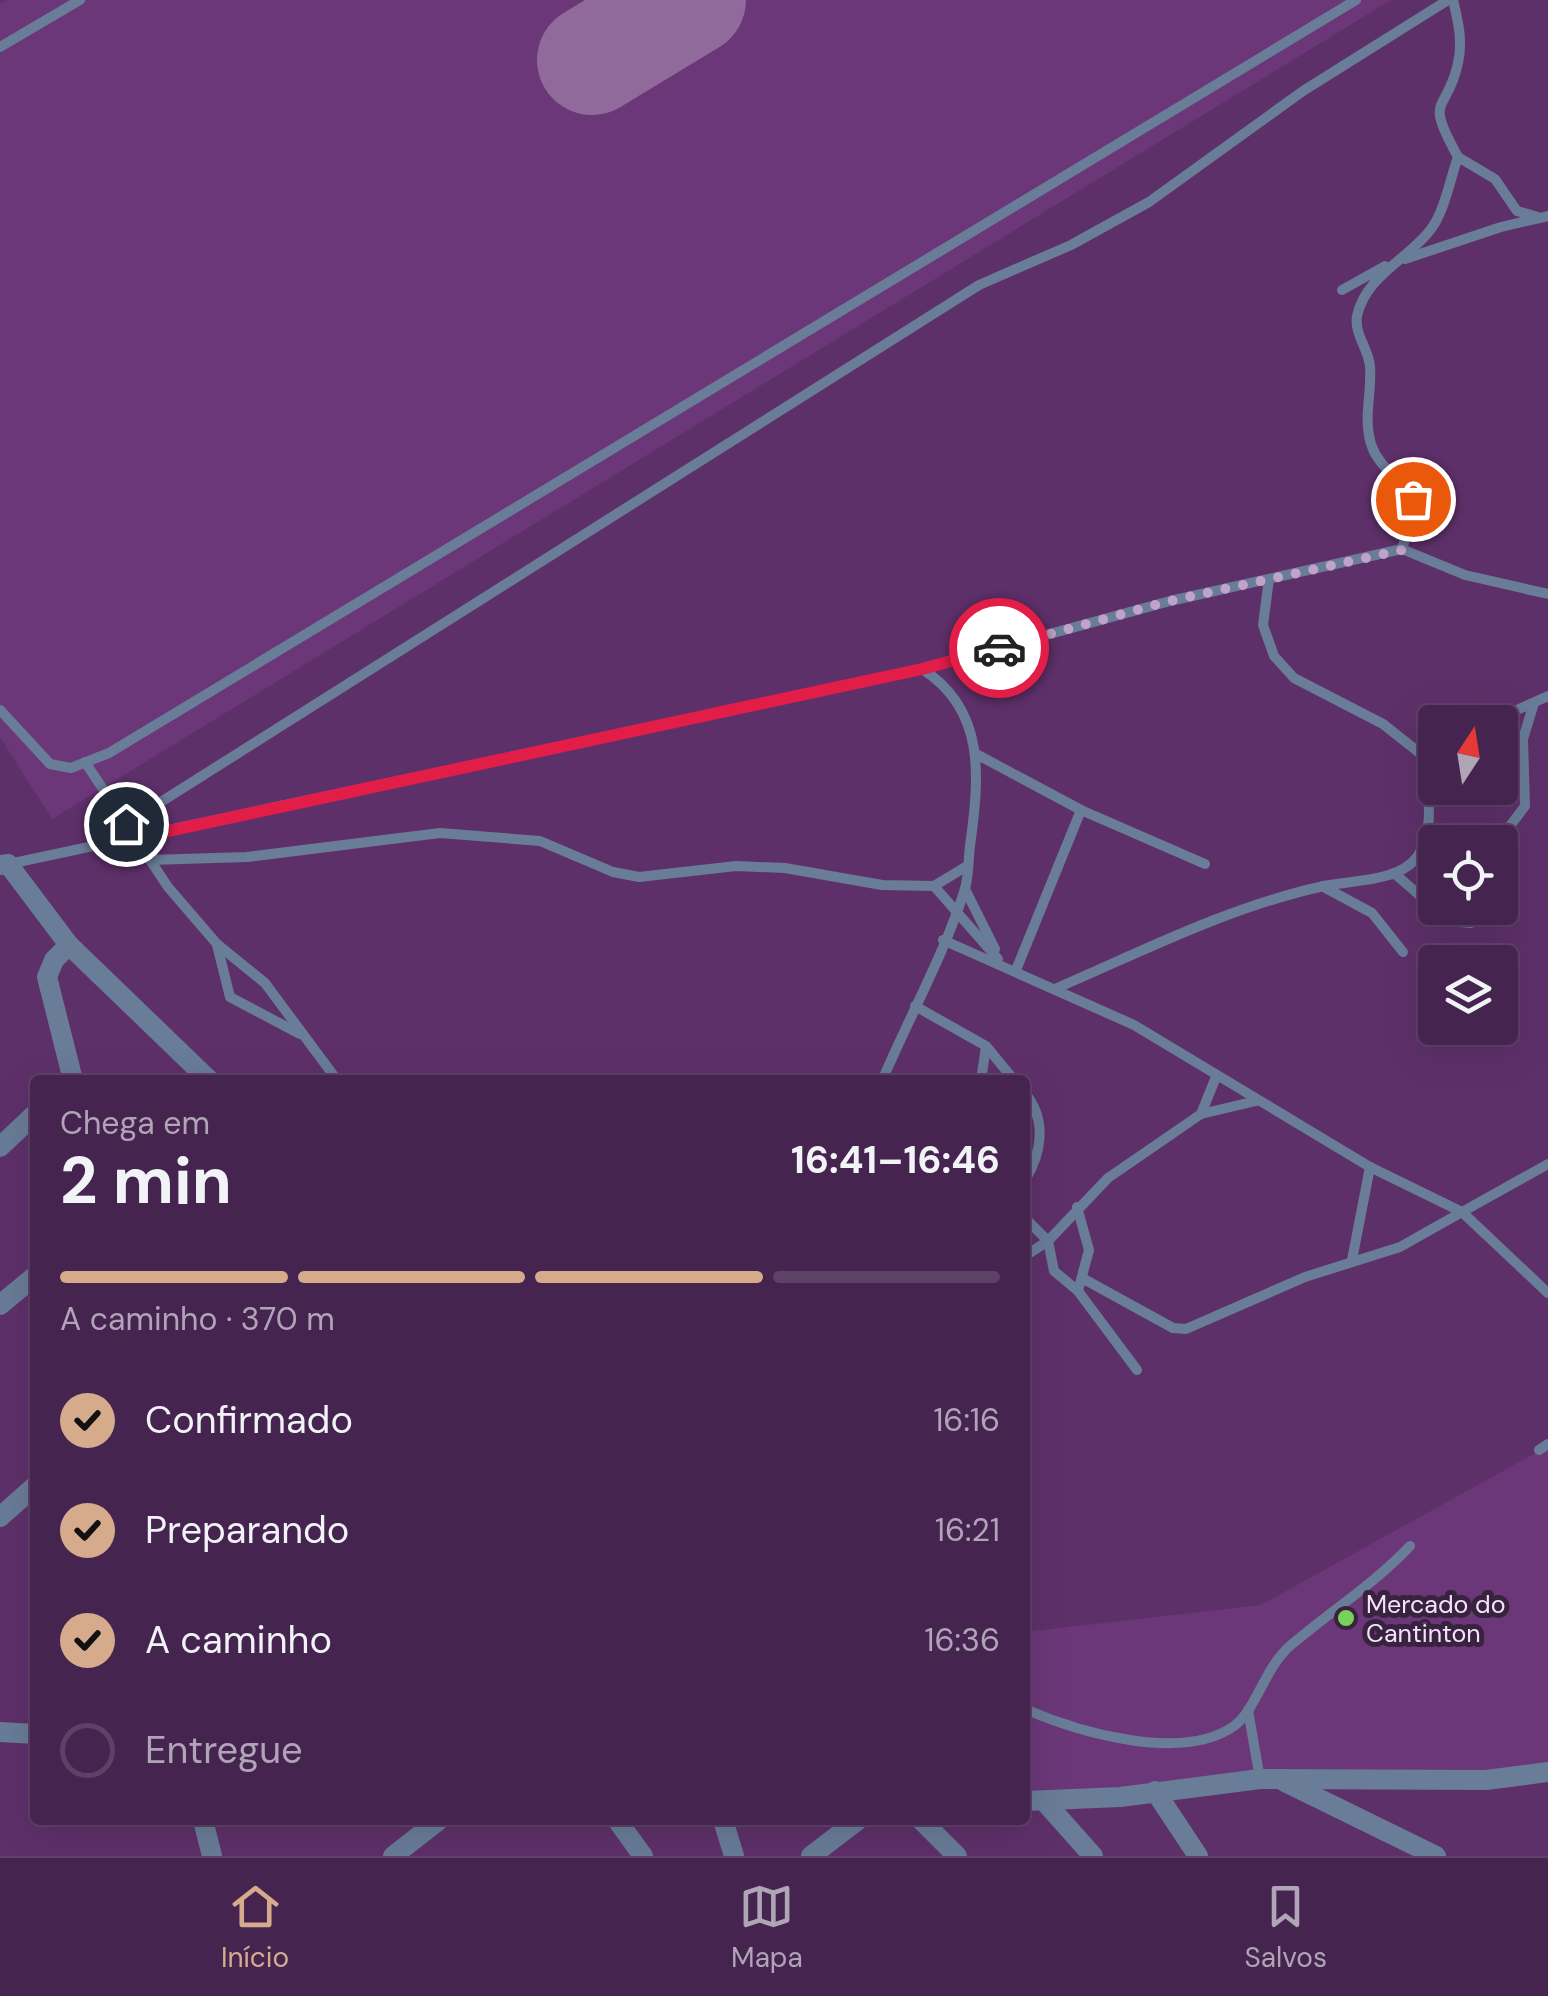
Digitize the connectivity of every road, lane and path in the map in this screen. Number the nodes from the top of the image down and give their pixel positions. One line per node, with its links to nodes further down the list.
1 (80, 0): 4 (lane)
2 (1356, 0): 19 (lane)
3 (1451, 0): 5 (lane); 21 (lane)
4 (0, 47)
5 (1458, 157): 6 (lane); 7 (lane)
6 (1546, 218): 7 (lane)
7 (1390, 264): 8 (lane); 9 (lane)
8 (1342, 290)
9 (1402, 550): 10 (lane); 11 (lane)
10 (1269, 579): 12 (lane); 17 (lane)
11 (1548, 594)
12 (922, 669): 18 (lane); 23 (lane)
13 (1548, 696): 14 (lane)
14 (1534, 703): 16 (lane); 22 (lane)
15 (0, 710): 19 (lane)
16 (1518, 710)
17 (1418, 747)
18 (978, 755): 20 (lane); 28 (lane)
19 (85, 762): 21 (lane)
20 (1081, 810): 26 (lane); 40 (lane)
21 (126, 824): 23 (lane)
22 (1511, 825)
23 (136, 838): 25 (lane); 27 (lane)
24 (1418, 854): 29 (lane)
25 (150, 860): 30 (lane); 36 (lane)
26 (1205, 864)
27 (4, 865): 37 (street)
28 (968, 866): 30 (lane); 32 (lane)
29 (1394, 873): 31 (lane); 33 (lane)
30 (934, 886): 34 (lane)
31 (1322, 886): 38 (lane); 41 (lane)
32 (966, 889): 34 (lane); 39 (lane)
33 (1418, 894)
34 (956, 912): 35 (lane); 39 (lane)
35 (944, 940): 39 (lane); 42 (lane)
36 (217, 944): 43 (lane); 43 (lane)
37 (69, 945): 46 (street); 47 (street)
38 (1403, 952)
39 (1002, 964): 40 (lane)
40 (1016, 970): 41 (lane)
41 (1056, 988): 51 (lane)
42 (915, 1006): 44 (lane); 45 (lane)
43 (301, 1034): 48 (lane)
44 (986, 1046): 49 (lane); 50 (lane)
45 (885, 1074)
46 (72, 1075)
47 (204, 1075)
48 (333, 1075)
49 (982, 1075)
50 (1010, 1075)
51 (1216, 1077): 53 (lane); 54 (lane)
52 (1030, 1100): 59 (lane)
53 (1257, 1101): 54 (lane); 58 (lane)
54 (1201, 1114): 60 (lane)
55 (30, 1119): 56 (street)
56 (0, 1146)
57 (1548, 1164): 61 (lane)
58 (1370, 1168): 61 (lane); 65 (lane)
59 (1030, 1172)
60 (1077, 1208): 63 (lane); 66 (lane)
61 (1462, 1212): 65 (lane); 69 (lane)
62 (1030, 1223): 63 (lane)
63 (1048, 1241): 64 (lane); 68 (lane)
64 (1030, 1253)
65 (1352, 1260): 66 (lane)
66 (1082, 1278): 68 (lane)
67 (30, 1280): 70 (street)
68 (1078, 1291): 71 (lane)
69 (1548, 1293)
70 (0, 1306)
71 (1137, 1370)
72 (30, 1490): 73 (street)
73 (0, 1517)
74 (1410, 1546): 75 (lane)
75 (1248, 1710): 76 (lane); 80 (lane)
76 (1030, 1711)
77 (0, 1732): 78 (street)
78 (30, 1734)
79 (1548, 1772): 80 (street)
80 (1270, 1780): 81 (street); 98 (street)
81 (1155, 1792): 82 (street); 97 (street)
82 (1035, 1801): 96 (street)
83 (204, 1825): 90 (street)
84 (435, 1825): 89 (street)
85 (621, 1825): 92 (street)
86 (725, 1825): 93 (street)
87 (852, 1825): 94 (street)
88 (926, 1825): 95 (street)
89 (418, 1848): 91 (street)
90 (212, 1856)
91 (393, 1856)
92 (643, 1856)
93 (734, 1856)
94 (812, 1856)
95 (957, 1856)
96 (1094, 1856)
97 (1198, 1856)
98 (1436, 1856)

